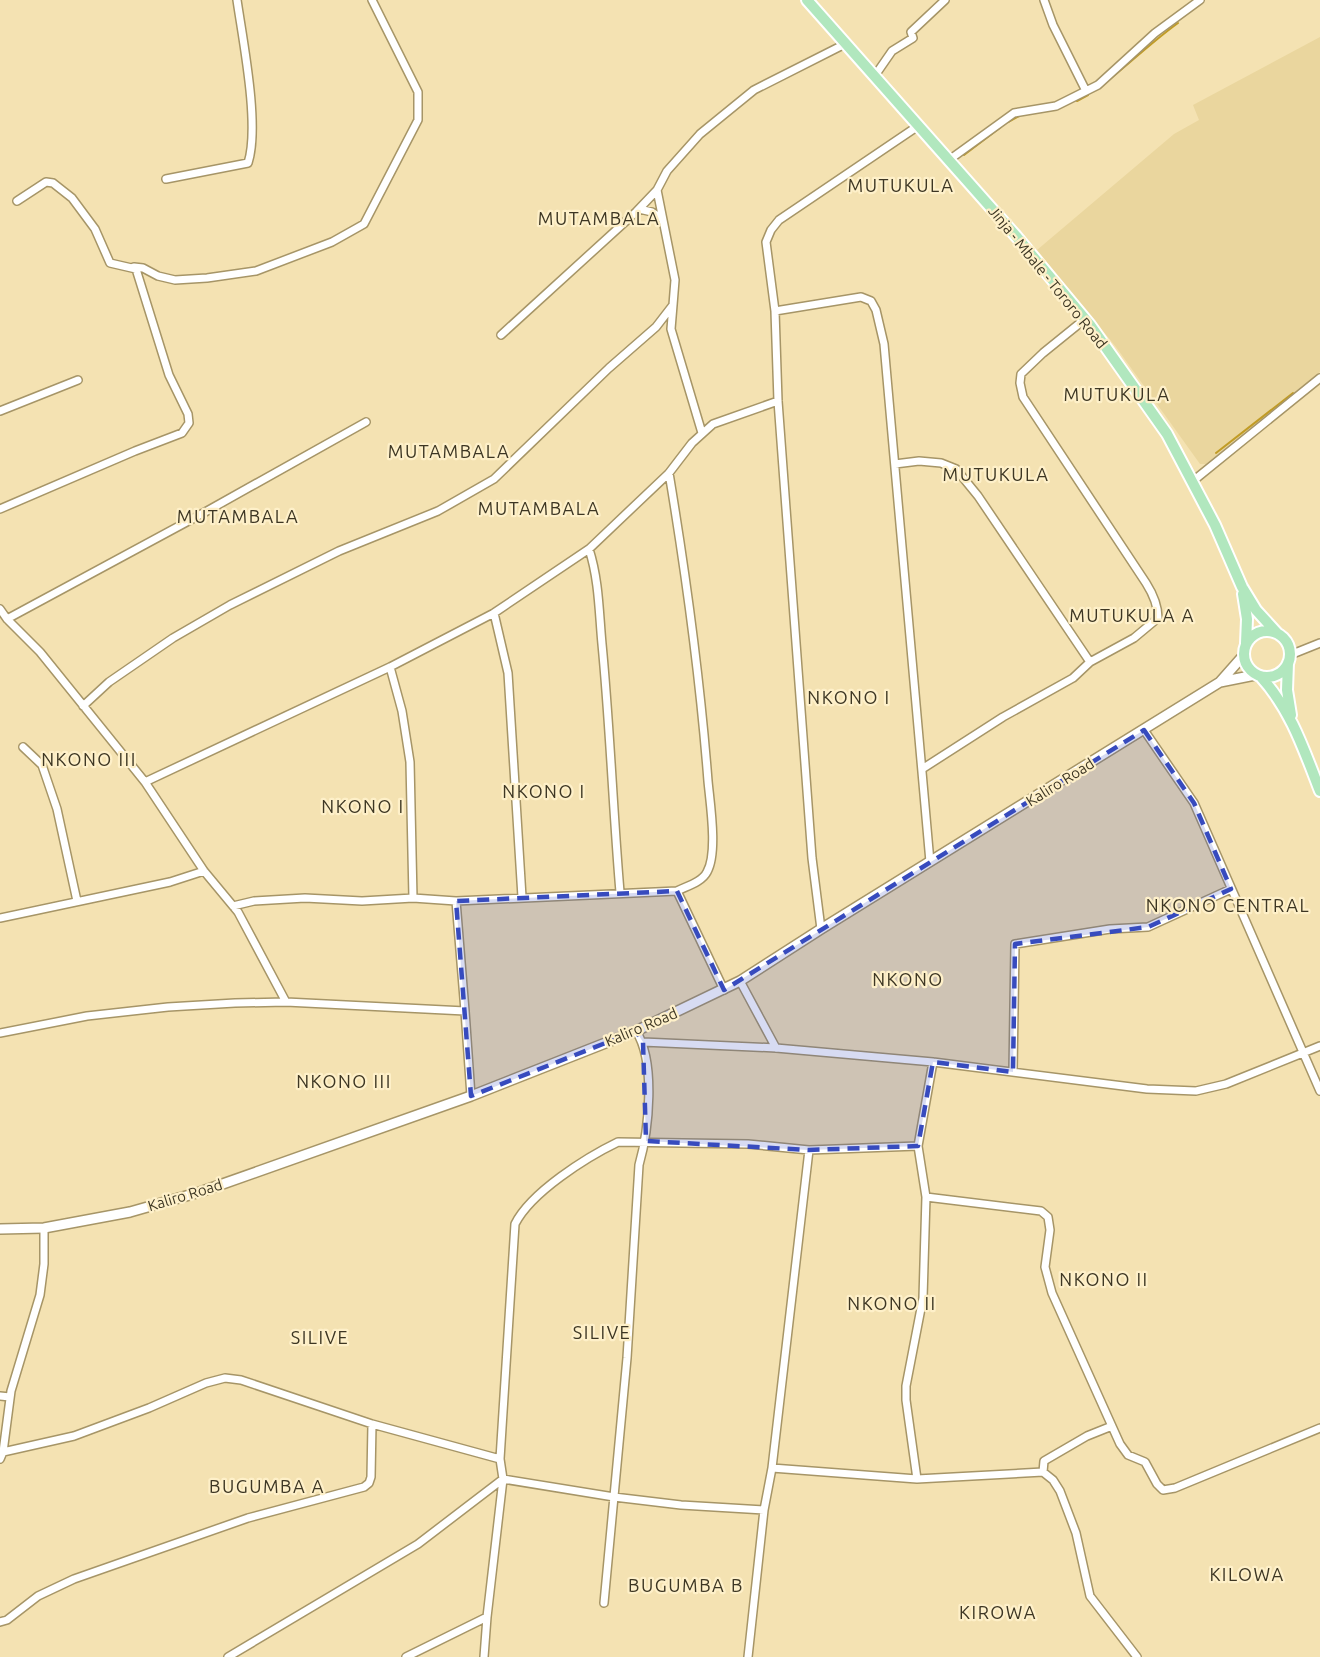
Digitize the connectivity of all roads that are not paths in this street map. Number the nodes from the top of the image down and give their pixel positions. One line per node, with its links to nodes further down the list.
1 (237, 0): 12 (street)
2 (372, 0): 17 (street)
3 (807, 0): 7 (main road, Jinja - Mbale - Tororo Road)
4 (945, 0): 8 (street)
5 (1044, 0): 9 (street)
6 (1200, 0): 9 (street)
7 (845, 44): 8 (main road, Jinja - Mbale - Tororo Road); 13 (street)
8 (874, 77): 10 (main road, Jinja - Mbale - Tororo Road)
9 (1086, 91): 11 (street)
10 (918, 126): 11 (main road, Jinja - Mbale - Tororo Road); 19 (street)
11 (950, 160): 20 (main road, Jinja - Mbale - Tororo Road)
12 (165, 179)
13 (657, 190): 15 (street); 16 (street)
14 (18, 201): 17 (street)
15 (639, 209): 16 (street); 21 (street)
16 (662, 219): 18 (street)
17 (134, 267): 31 (street)
18 (672, 305): 27 (street); 46 (street)
19 (775, 311): 24 (street); 28 (street)
20 (1085, 319): 30 (main road, Jinja - Mbale - Tororo Road); 42 (street)
21 (501, 335)
22 (1320, 378): 30 (street)
23 (78, 380): 25 (street)
24 (778, 401): 27 (street); 64 (street)
25 (0, 411)
26 (366, 422): 36 (street)
27 (702, 434): 29 (street)
28 (895, 464): 42 (street); 50 (street)
29 (669, 473): 32 (street); 56 (street)
30 (1193, 481): 33 (main road, Jinja - Mbale - Tororo Road)
31 (0, 509)
32 (589, 549): 35 (street); 57 (street)
33 (1242, 587): 37 (main road, Jinja - Mbale - Tororo Road); 38 (main road, Jinja - Mbale - Tororo Road)
34 (0, 609): 36 (street)
35 (494, 613): 43 (street); 58 (street)
36 (7, 619): 46 (street)
37 (1277, 633): 38 (main road); 41 (main road)
38 (1246, 643): 40 (main road)
39 (1320, 643): 41 (street)
40 (1243, 656): 44 (main road); 45 (main road, Kaliro Road)
41 (1289, 659): 44 (main road); 47 (main road)
42 (1090, 662): 50 (street)
43 (390, 667): 51 (street); 59 (street)
44 (1258, 676): 45 (main road, Kaliro Road); 47 (main road)
45 (1221, 682): 48 (main road, Kaliro Road)
46 (83, 706): 51 (street)
47 (1292, 721): 52 (main road)
48 (1144, 730): 53 (main road, Kaliro Road); 55 (street)
49 (23, 747): 60 (street)
50 (922, 769): 53 (street)
51 (145, 782): 54 (street)
52 (1320, 791)
53 (930, 862): 64 (main road, Kaliro Road)
54 (204, 871): 60 (street); 62 (street)
55 (1231, 889): 74 (street); 76 (street)
56 (677, 891): 57 (street); 66 (street)
57 (620, 892): 58 (street)
58 (522, 897): 61 (street)
59 (413, 898): 61 (street); 62 (street)
60 (77, 901): 63 (street)
61 (456, 901): 68 (street)
62 (233, 906): 67 (street)
63 (0, 918)
64 (821, 929): 65 (main road, Kaliro Road)
65 (740, 981): 66 (main road, Kaliro Road); 73 (street)
66 (724, 990): 69 (main road, Kaliro Road)
67 (286, 1002): 68 (street); 70 (street)
68 (465, 1011): 78 (street)
69 (636, 1031): 71 (street); 78 (main road, Kaliro Road)
70 (0, 1033)
71 (643, 1042): 73 (street); 79 (street)
72 (1320, 1046): 74 (street)
73 (776, 1048): 75 (street)
74 (1303, 1054): 76 (street); 77 (street)
75 (933, 1062): 76 (street); 80 (street)
76 (1013, 1072)
77 (1320, 1091)
78 (471, 1096): 83 (main road, Kaliro Road)
79 (646, 1141): 81 (street); 91 (street); 96 (street)
80 (918, 1146): 81 (street); 82 (street)
81 (810, 1150): 92 (street)
82 (926, 1197): 88 (street); 95 (street)
83 (44, 1228): 84 (main road, Kaliro Road); 86 (street)
84 (0, 1229)
85 (0, 1396): 86 (street)
86 (10, 1397): 90 (street)
87 (372, 1424): 90 (street); 91 (street); 100 (street)
88 (1112, 1426): 89 (street); 93 (street)
89 (1320, 1428)
90 (2, 1456)
91 (500, 1459): 94 (street)
92 (772, 1468): 95 (street); 97 (street)
93 (1042, 1472): 95 (street); 105 (street)
94 (502, 1479): 96 (street); 99 (street); 101 (street)
95 (917, 1479)
96 (614, 1497): 97 (street); 98 (street)
97 (764, 1510): 104 (street)
98 (604, 1603)
99 (487, 1617): 102 (street); 103 (street)
100 (0, 1622)
101 (228, 1657)
102 (406, 1657)
103 (484, 1657)
104 (748, 1657)
105 (1137, 1657)

